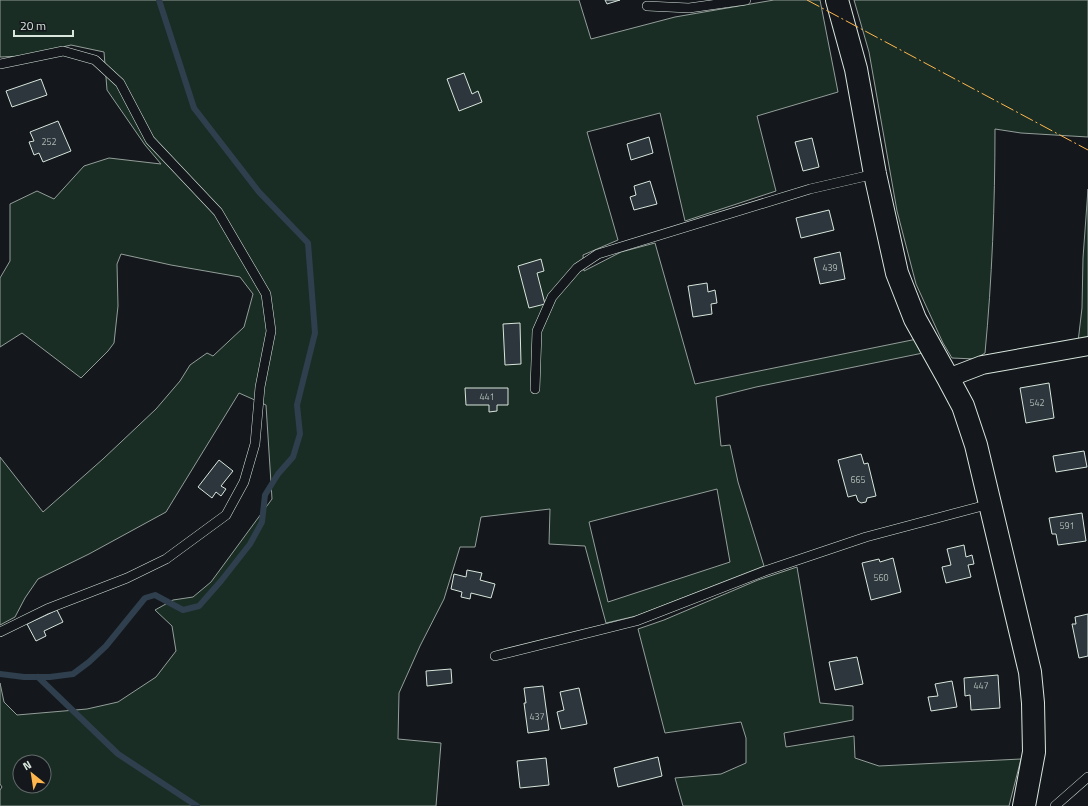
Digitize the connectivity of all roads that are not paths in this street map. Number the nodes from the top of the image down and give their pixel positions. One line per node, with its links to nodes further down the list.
1 (746, 0): 3 (lane)
2 (837, 0): 5 (street)
3 (647, 6)
4 (0, 64): 10 (lane)
5 (875, 174): 7 (street); 8 (lane)
6 (1088, 346): 7 (street)
7 (948, 378): 9 (street)
8 (535, 389)
9 (990, 504): 11 (lane); 13 (street)
10 (0, 632)
11 (494, 656)
12 (1088, 777): 14 (lane)
13 (1024, 806)
14 (1055, 806)

